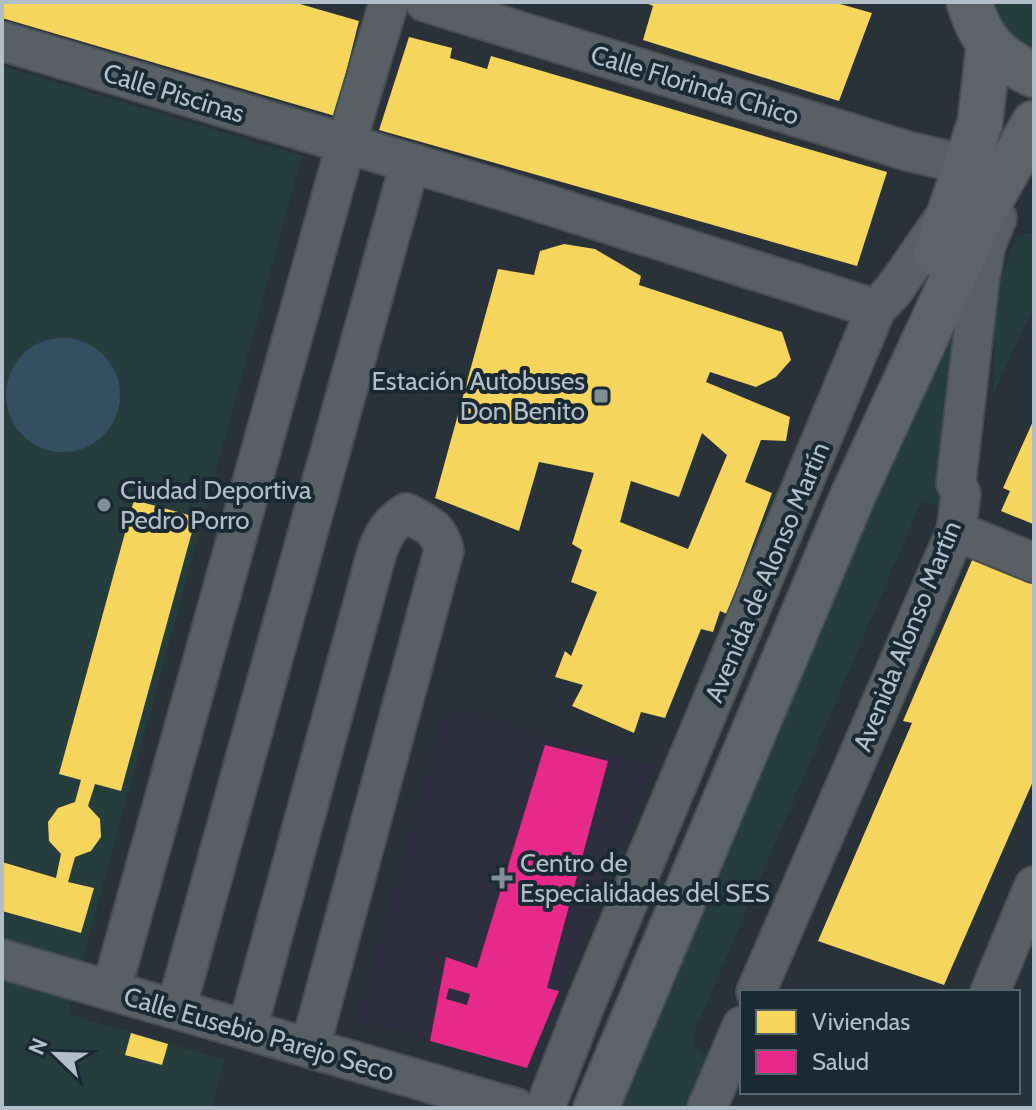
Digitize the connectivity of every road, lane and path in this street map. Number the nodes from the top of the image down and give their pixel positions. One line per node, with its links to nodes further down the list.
1 (389, 2): 7 (street)
2 (425, 2): 9 (street, Calle Florinda Chico)
3 (970, 18): 5 (main road); 9 (main road, Avenida de Alonso Martín)
4 (2, 41): 7 (street, Calle Piscinas)
5 (1034, 75)
6 (1034, 125): 9 (main road, Avenida de Alonso Martín); 11 (street, Avenida Alonso Martín)
7 (346, 144): 8 (street, Calle Piscinas); 17 (street)
8 (410, 163): 10 (street, Calle Piscinas); 18 (street)
9 (968, 194): 10 (street, Avenida de Alonso Martín); 24 (main road, Avenida de Alonso Martín)
10 (876, 309): 23 (street, Avenida de Alonso Martín)
11 (956, 531): 12 (street); 15 (street, Avenida Alonso Martín)
12 (1034, 563)
13 (1034, 886): 16 (street)
14 (2, 959): 17 (street, Calle Eusebio Parejo Seco)
15 (757, 990)
16 (991, 990)
17 (111, 991): 18 (street, Calle Eusebio Parejo Seco)
18 (176, 1009): 19 (street, Calle Eusebio Parejo Seco)
19 (247, 1030): 21 (street, Calle Eusebio Parejo Seco); 21 (street)
20 (740, 1031): 25 (street)
21 (310, 1048): 22 (street, Calle Eusebio Parejo Seco)
22 (516, 1108)
23 (545, 1108)
24 (596, 1108)
25 (707, 1108)

